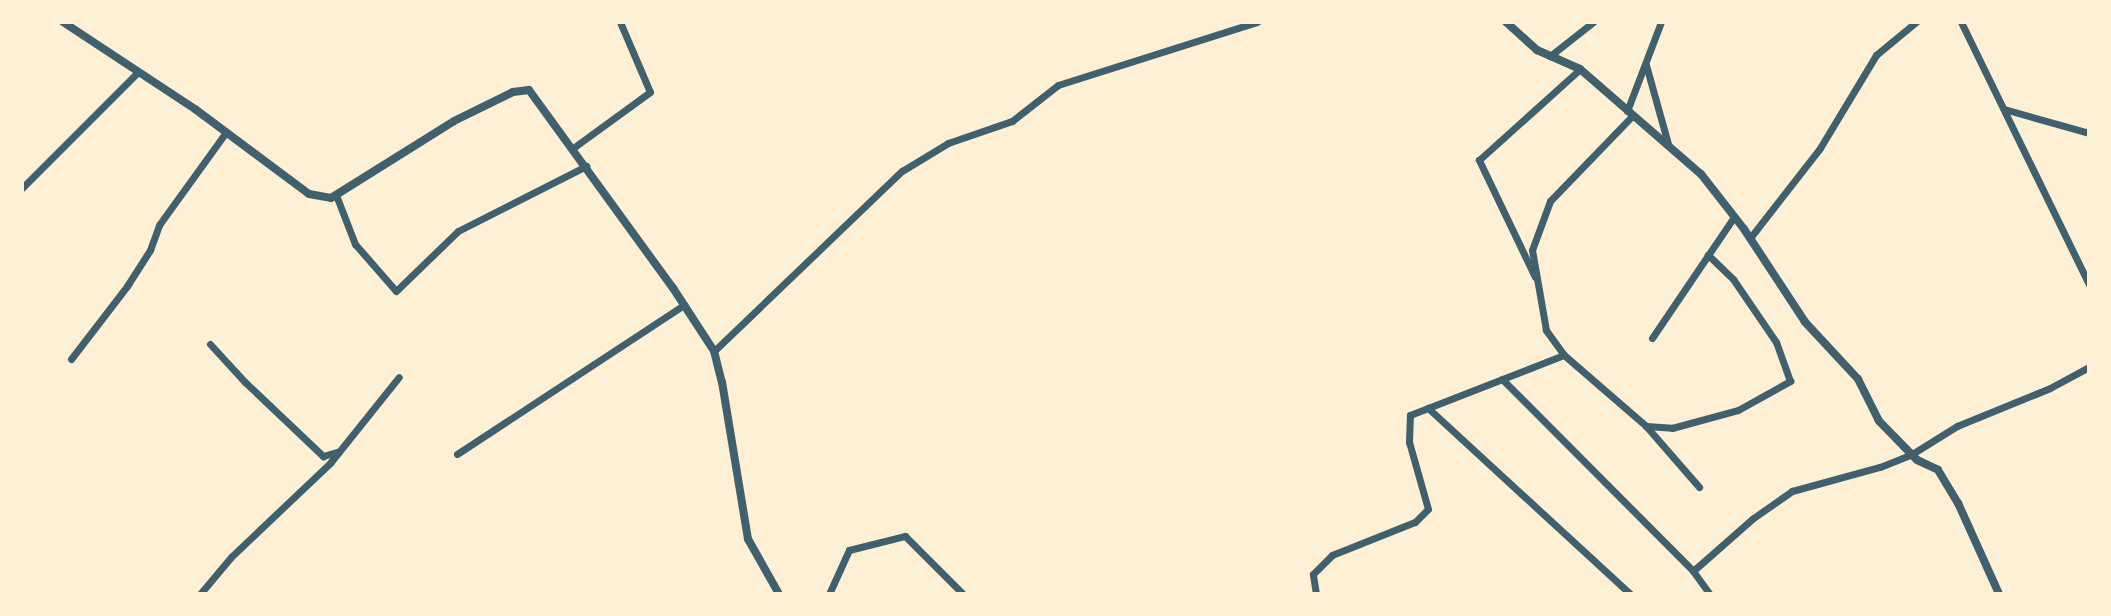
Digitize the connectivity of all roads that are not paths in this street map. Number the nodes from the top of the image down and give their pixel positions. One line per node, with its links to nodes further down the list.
1 (63, 22): 12 (street)
2 (620, 22): 18 (street)
3 (1257, 22): 30 (street)
4 (1506, 22): 9 (street)
5 (1593, 22): 9 (street)
6 (1661, 22): 10 (street)
7 (1916, 22): 23 (street)
8 (1961, 22): 13 (street)
9 (1550, 56): 11 (street)
10 (1646, 65): 14 (street); 17 (street)
11 (1580, 69): 14 (street); 26 (street)
12 (138, 72): 15 (street); 20 (street)
13 (2004, 109): 16 (street); 25 (street)
14 (1630, 113): 17 (street); 26 (street)
15 (226, 132): 21 (street); 32 (street)
16 (2089, 133)
17 (1668, 146): 22 (street)
18 (573, 148): 19 (street); 21 (street)
19 (586, 166): 21 (street); 27 (street)
20 (22, 188)
21 (336, 195)
22 (1734, 217): 23 (street); 24 (street)
23 (1750, 238): 40 (street)
24 (1708, 255): 28 (street); 37 (street)
25 (2089, 285)
26 (1539, 287): 31 (street)
27 (684, 305): 30 (street); 39 (street)
28 (1652, 338)
29 (210, 344): 38 (street)
30 (714, 351): 44 (street)
31 (1564, 355): 35 (street); 37 (street)
32 (71, 359)
33 (2089, 367): 40 (street)
34 (399, 377): 38 (street)
35 (1502, 379): 36 (street); 42 (street)
36 (1428, 408): 47 (street); 48 (street)
37 (1646, 426): 41 (street)
38 (339, 451): 43 (street)
39 (457, 454)
40 (1912, 454): 42 (street); 50 (street)
41 (1699, 487)
42 (1693, 571): 49 (street)
43 (200, 594)
44 (779, 594)
45 (829, 594): 46 (street)
46 (963, 594)
47 (1316, 594)
48 (1630, 594)
49 (1710, 594)
50 (1999, 594)

